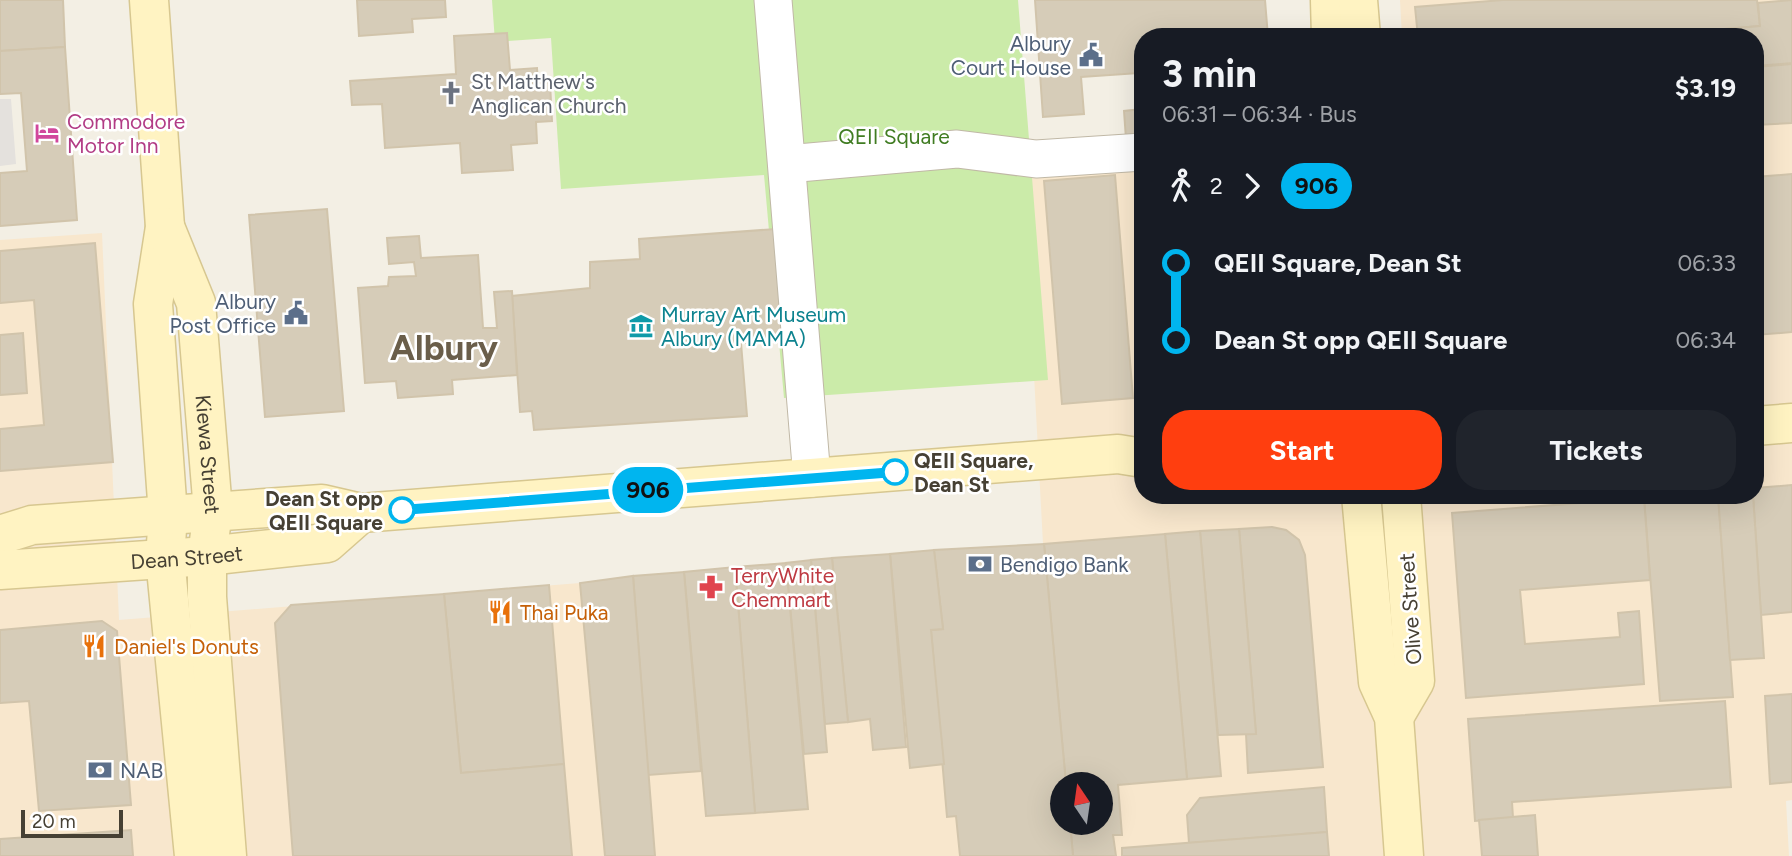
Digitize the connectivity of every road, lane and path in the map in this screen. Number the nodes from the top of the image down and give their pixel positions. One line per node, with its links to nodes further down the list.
1 (149, 0): 9 (street, Kiewa Street)
2 (773, 0): 8 (street)
3 (1330, 0): 5 (street)
4 (1358, 0): 6 (street)
5 (1331, 28)
6 (1360, 28)
7 (1134, 153): 8 (street)
8 (787, 164): 15 (street)
9 (165, 227): 18 (street, Kiewa Street); 20 (street, Kiewa Street)
10 (1792, 398): 11 (street)
11 (1764, 400)
12 (1792, 423): 13 (street)
13 (1764, 425)
14 (1134, 453): 15 (street, Dean Street)
15 (812, 478): 19 (street, Dean Street)
16 (1362, 504): 25 (street, Olive Street)
17 (1402, 504): 25 (street, Olive Street)
18 (213, 511): 19 (street, Dean Street); 20 (street, Dean Street); 22 (street, Kiewa Street)
19 (361, 513): 22 (street, Dean Street)
20 (168, 515): 21 (street, Dean Street); 23 (street, Kiewa Street)
21 (0, 535)
22 (207, 556): 23 (street, Dean Street); 26 (street, Kiewa Street)
23 (165, 558): 24 (street, Dean Street); 26 (street, Kiewa Street)
24 (0, 570)
25 (1394, 717): 29 (street, Olive Street)
26 (206, 806): 27 (street, Kiewa Street); 28 (street, Kiewa Street)
27 (194, 856)
28 (227, 856)
29 (1404, 856)

